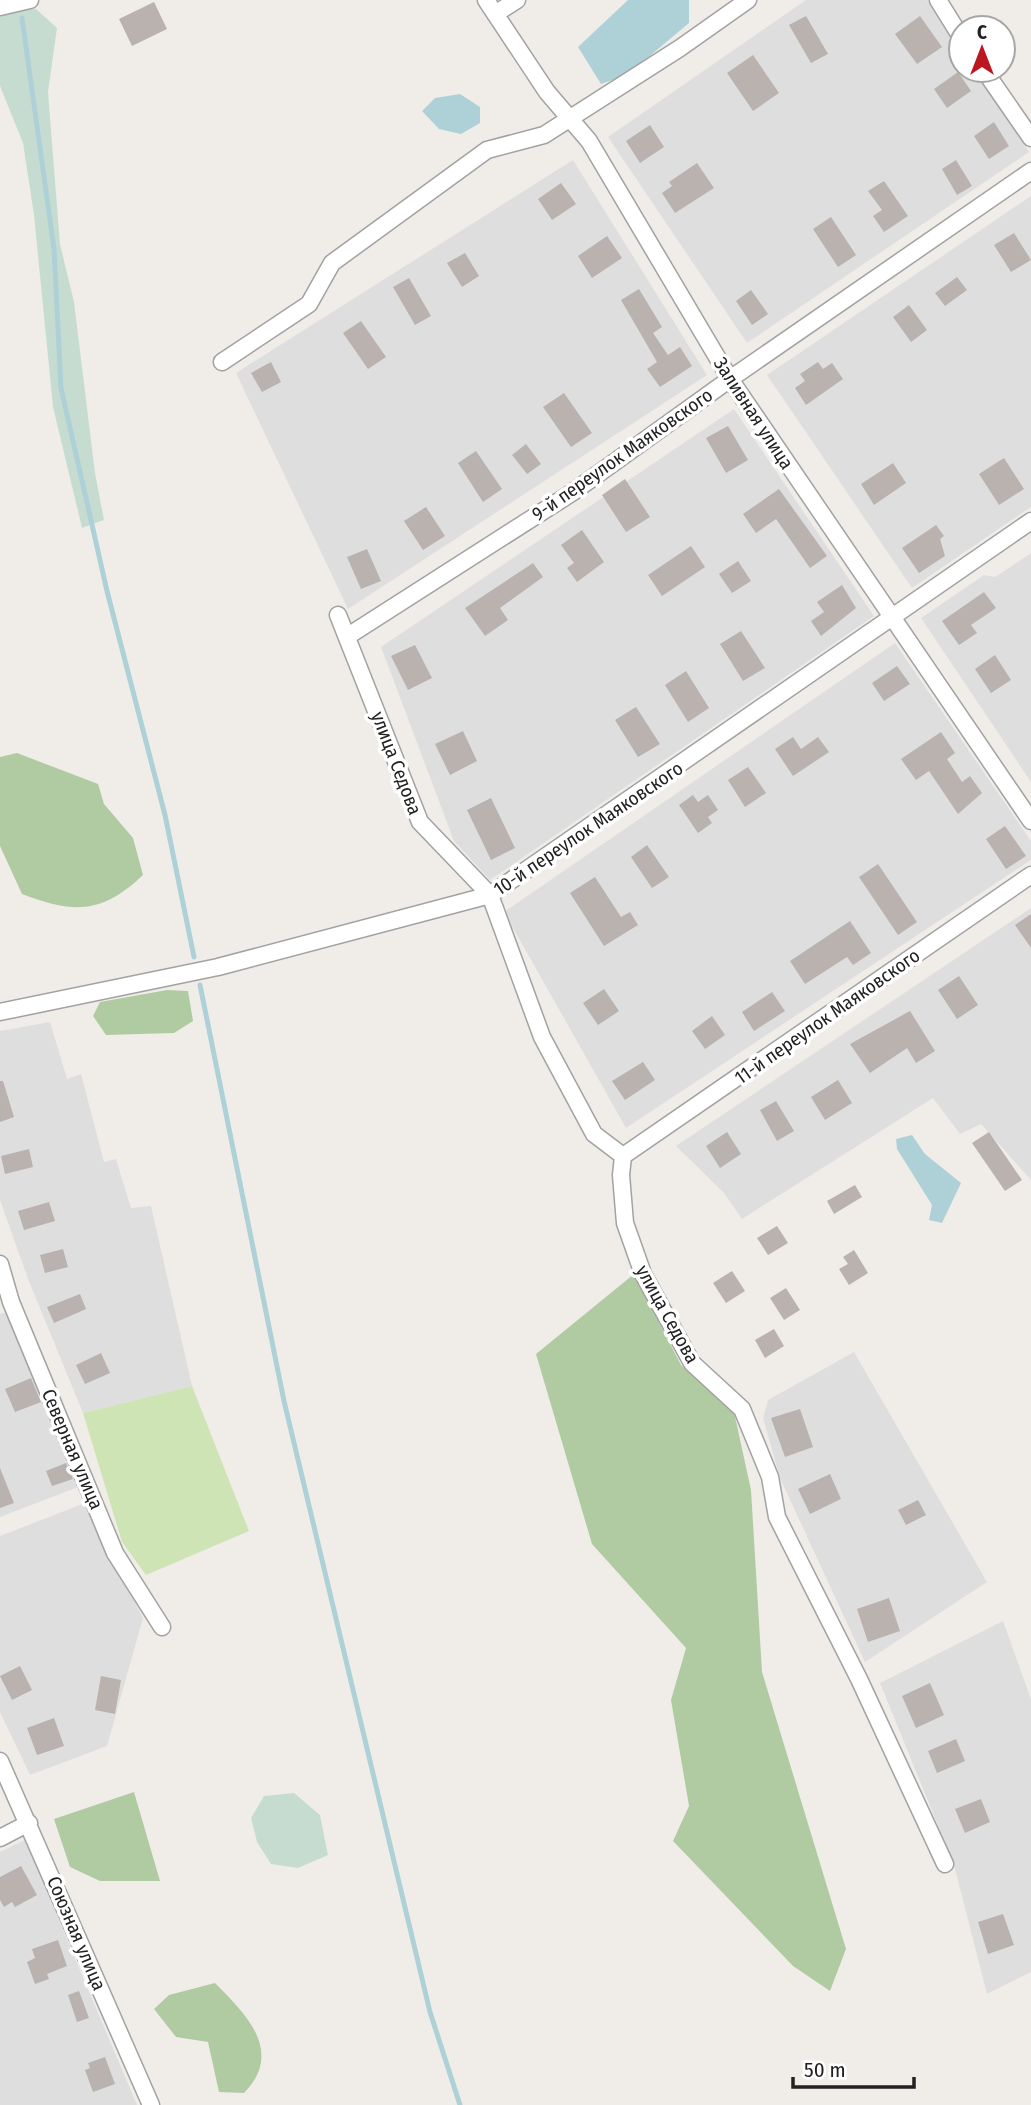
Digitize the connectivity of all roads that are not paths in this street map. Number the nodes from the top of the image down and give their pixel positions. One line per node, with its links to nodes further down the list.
1 (30, 0): 5 (street)
2 (517, 0): 6 (street)
3 (748, 0): 9 (street)
4 (937, 0): 7 (street)
5 (0, 7)
6 (491, 7): 9 (street, Заливная улица)
7 (947, 15)
8 (994, 84): 10 (street)
9 (570, 117): 12 (street); 13 (street, Заливная улица)
10 (1031, 138)
11 (1031, 171): 13 (street, 9-й переулок Маяковского)
12 (222, 362)
13 (730, 379): 16 (street, Заливная улица); 17 (street, 9-й переулок Маяковского)
14 (1031, 521): 16 (street, 10-й переулок Маяковского)
15 (338, 615): 17 (street, улица Седова)
16 (892, 619): 18 (street, Заливная улица); 20 (street, 10-й переулок Маяковского)
17 (348, 636): 20 (street, улица Седова)
18 (1031, 821)
19 (1031, 876): 22 (street, 11-й переулок Маяковского)
20 (490, 895): 21 (street, 10-й переулок Маяковского); 22 (street, улица Седова)
21 (0, 1012)
22 (623, 1156): 28 (street, улица Седова)
23 (0, 1264): 24 (street, Северная улица)
24 (162, 1627)
25 (0, 1761): 26 (street, Союзная улица)
26 (29, 1824): 27 (street); 29 (street, Союзная улица)
27 (0, 1838)
28 (945, 1864)
29 (151, 2105)

